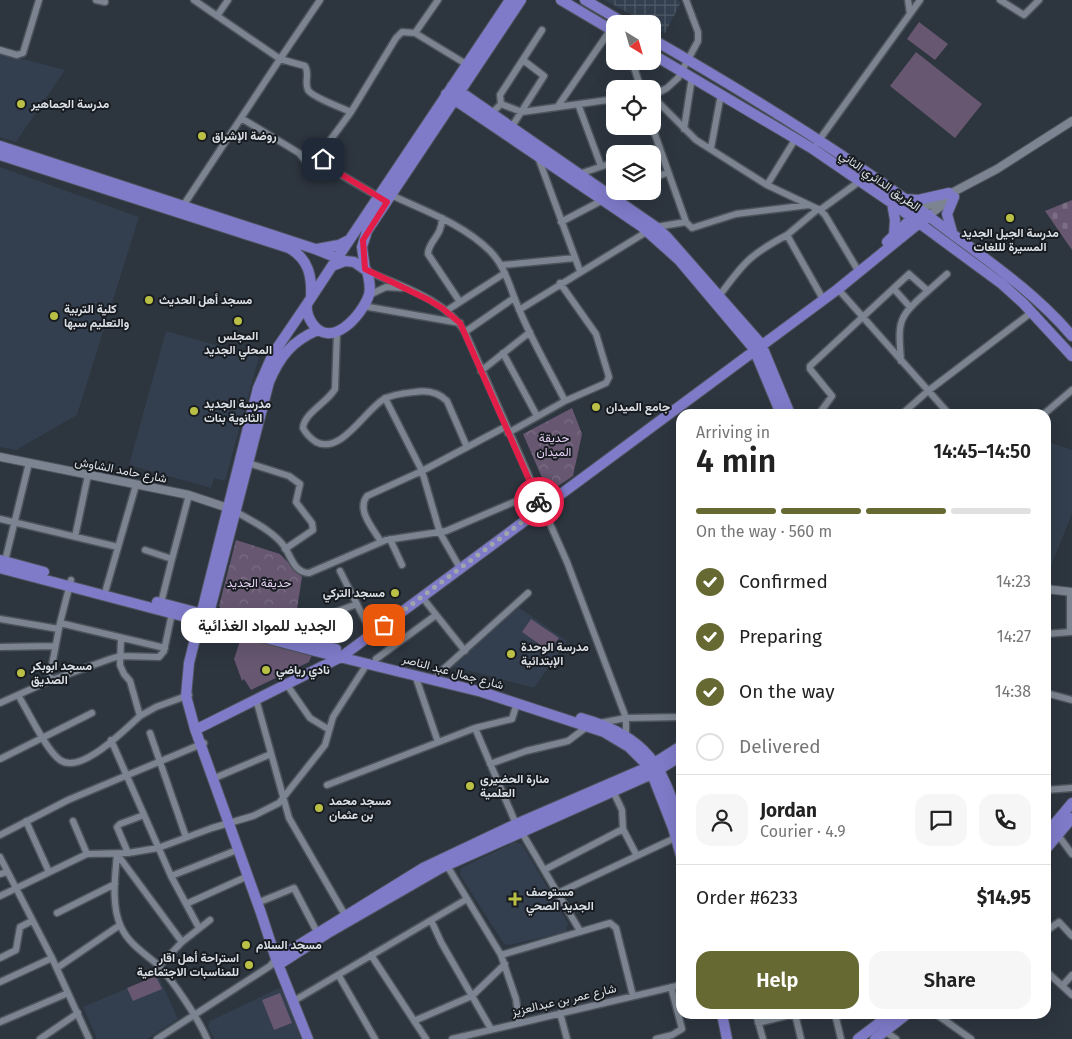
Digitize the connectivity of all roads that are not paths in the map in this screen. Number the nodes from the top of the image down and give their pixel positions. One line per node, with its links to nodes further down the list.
1 (39, 0): 25 (street)
2 (96, 0): 16 (street)
3 (194, 0): 19 (street)
4 (228, 0): 19 (street)
5 (320, 0): 26 (street)
6 (438, 0): 22 (street)
7 (510, 0): 30 (main road)
8 (521, 0): 34 (main road)
9 (561, 0): 20 (main road)
10 (585, 0): 18 (main road)
11 (686, 0): 28 (street)
12 (908, 0): 17 (street)
13 (920, 0): 17 (street)
14 (1000, 0): 15 (street)
15 (1039, 0)
16 (104, 2)
17 (910, 14): 49 (street)
18 (611, 15)
19 (217, 16): 26 (street)
20 (606, 27)
21 (542, 30): 29 (street)
22 (415, 33): 30 (street); 41 (street)
23 (606, 41): 40 (street)
24 (661, 44): 28 (main road, الطريق الدائري الثاني)
25 (0, 50)
26 (280, 59): 41 (street); 44 (street)
27 (661, 59): 31 (main road, الطريق الدائري الثاني)
28 (688, 59): 31 (street); 49 (main road, الطريق الدائري الثاني)
29 (523, 60): 37 (street); 42 (street)
30 (466, 64): 34 (main road)
31 (682, 72): 32 (main road, الطريق الدائري الثاني); 33 (street)
32 (692, 77): 35 (main road, الطريق الدائري الثاني); 47 (street)
33 (661, 91)
34 (453, 92): 43 (main road); 55 (main road); 67 (main road)
35 (721, 94): 48 (main road, الطريق الدائري الثاني); 51 (street)
36 (606, 100): 38 (street)
37 (501, 104): 42 (street); 43 (street)
38 (578, 104): 40 (street); 57 (street)
39 (661, 105): 47 (street)
40 (558, 106): 42 (street)
41 (351, 112): 58 (street)
42 (522, 112): 46 (street)
43 (491, 114): 46 (main road)
44 (241, 118): 58 (street); 73 (street)
45 (1072, 121): 66 (street)
46 (511, 128): 60 (main road)
47 (684, 129): 51 (street)
48 (796, 138): 52 (main road, الطريق الدائري الثاني); 63 (street)
49 (820, 139): 52 (street); 69 (main road, الطريق الدائري الثاني)
50 (0, 146): 73 (main road)
51 (710, 148): 63 (street)
52 (813, 149): 62 (main road, الطريق الدائري الثاني)
53 (661, 154): 59 (street)
54 (0, 155): 104 (main road)
55 (537, 156): 65 (main road); 78 (street)
56 (606, 165): 57 (street)
57 (601, 166): 60 (street)
58 (334, 170): 67 (street)
59 (667, 173): 61 (street); 79 (street)
60 (580, 174): 64 (main road)
61 (661, 175)
62 (860, 181): 71 (main road, الطريق الدائري الثاني); 74 (street)
63 (768, 185): 72 (street)
64 (606, 192)
65 (606, 193)
66 (951, 195): 69 (main road); 75 (street); 81 (main road)
67 (385, 198): 76 (street); 85 (main road); 90 (main road)
68 (606, 199): 78 (street)
69 (906, 199): 75 (main road, الطريق الدائري الثاني)
70 (617, 200): 80 (main road)
71 (892, 203): 77 (main road, الطريق الدائري الثاني); 84 (main road)
72 (810, 204): 74 (street); 79 (street)
73 (183, 206): 86 (main road)
74 (819, 210): 82 (street); 93 (street)
75 (925, 212): 77 (main road); 81 (main road, الطريق الدائري الثاني)
76 (442, 218): 89 (street); 105 (street)
77 (915, 220): 83 (main road, الطريق الدائري الثاني); 84 (main road)
78 (561, 222): 87 (street)
79 (686, 222): 80 (street)
80 (652, 229): 91 (street); 101 (main road); 118 (main road)
81 (952, 233): 117 (main road, الطريق الدائري الثاني)
82 (787, 235): 101 (street); 103 (street)
83 (935, 236): 84 (main road); 110 (main road, الطريق الدائري الثاني)
84 (897, 237): 93 (main road)
85 (350, 240): 86 (main road); 88 (main road)
86 (315, 249): 88 (main road)
87 (574, 258): 89 (street); 91 (street)
88 (338, 261): 90 (main road); 104 (main road)
89 (502, 265): 92 (street)
90 (366, 270): 96 (street); 100 (main road)
91 (580, 271): 95 (street)
92 (505, 272): 102 (street); 105 (street)
93 (859, 272): 97 (main road)
94 (947, 274): 99 (street)
95 (560, 283): 108 (street); 126 (street)
96 (406, 288): 100 (street); 109 (street)
97 (838, 289): 103 (main road); 111 (street)
98 (894, 289): 99 (street); 107 (street); 111 (street)
99 (928, 292): 107 (street)
100 (369, 295): 106 (main road)
101 (720, 295): 118 (main road)
102 (514, 298): 108 (street); 115 (street)
103 (823, 299): 118 (main road)
104 (309, 301): 113 (main road); 146 (main road)
105 (460, 302): 109 (street)
106 (362, 306): 112 (street); 114 (main road)
107 (910, 307): 121 (street)
108 (519, 310): 116 (street)
109 (446, 311): 112 (street)
110 (1032, 312): 120 (main road, الطريق الدائري الثاني); 124 (street)
111 (862, 317): 121 (street); 129 (street)
112 (460, 323): 115 (street)
113 (318, 330): 114 (main road); 139 (main road)
114 (337, 332): 125 (street)
115 (465, 332): 122 (street)
116 (530, 332): 119 (street); 126 (street)
117 (1072, 336)
118 (757, 346): 127 (main road); 128 (main road); 145 (main road)
119 (503, 353): 122 (street); 133 (street)
120 (1072, 356)
121 (901, 361): 124 (street)
122 (481, 371): 134 (street)
123 (1072, 390): 132 (street)
124 (928, 391): 130 (street); 131 (street)
125 (385, 398): 136 (street); 140 (street)
126 (566, 401): 133 (street)
127 (779, 409)
128 (788, 409)
129 (823, 409)
130 (908, 409)
131 (944, 409)
132 (1050, 409)
133 (538, 416): 135 (street)
134 (506, 427): 135 (street); 136 (street)
135 (508, 434): 143 (street)
136 (467, 447): 140 (street)
137 (0, 457): 138 (street, شارع حامد الشاوش)
138 (29, 463): 141 (street, شارع حامد الشاوش); 148 (street)
139 (248, 463): 146 (main road); 154 (street)
140 (422, 471): 149 (street); 152 (street)
141 (88, 475): 142 (street, شارع حامد الشاوش); 150 (street)
142 (136, 485): 144 (street, شارع حامد الشاوش); 153 (street)
143 (535, 492): 145 (street); 149 (street)
144 (189, 495): 146 (street, شارع حامد الشاوش); 156 (street)
145 (541, 508): 159 (main road); 201 (street)
146 (231, 509): 154 (street); 173 (main road)
147 (0, 519): 148 (street)
148 (14, 522): 150 (street); 157 (street)
149 (440, 533): 151 (street); 159 (street)
150 (75, 537): 153 (street)
151 (390, 539): 152 (street); 158 (street)
152 (381, 542): 154 (street)
153 (118, 547): 162 (street)
154 (285, 549)
155 (145, 550): 156 (street)
156 (172, 559): 167 (street)
157 (2, 563): 161 (main road, شارع جمال عبد الناصر)
158 (402, 565)
159 (460, 568): 166 (main road)
160 (340, 571): 168 (street)
161 (70, 583): 162 (main road, شارع جمال عبد الناصر); 169 (main road, شارع جمال عبد الناصر); 174 (street)
162 (106, 589): 167 (main road, شارع جمال عبد الناصر)
163 (1051, 590): 164 (street)
164 (1071, 592): 176 (street)
165 (528, 593): 182 (street)
166 (422, 597): 170 (street); 175 (main road)
167 (161, 603): 173 (main road, شارع جمال عبد الناصر)
168 (357, 604): 172 (street); 175 (street)
169 (172, 613): 173 (main road, شارع جمال عبد الناصر); 180 (street)
170 (436, 615): 182 (street); 185 (street)
171 (0, 619): 174 (street)
172 (317, 619)
173 (204, 620): 181 (main road, شارع جمال عبد الناصر); 183 (main road, شارع جمال عبد الناصر); 193 (main road)
174 (59, 626): 177 (street); 178 (street)
175 (372, 634): 183 (main road)
176 (1051, 634)
177 (121, 638): 180 (street); 184 (street)
178 (55, 646): 179 (street); 189 (street)
179 (0, 648)
180 (165, 648): 184 (street)
181 (315, 651): 183 (main road, شارع جمال عبد الناصر); 186 (main road)
182 (465, 651): 187 (street)
183 (344, 655): 185 (main road, شارع جمال عبد الناصر); 186 (main road)
184 (120, 656): 189 (street); 199 (street)
185 (372, 662): 187 (main road, شارع جمال عبد الناصر); 188 (main road, شارع جمال عبد الناصر); 206 (street)
186 (316, 669): 190 (main road)
187 (438, 674): 202 (main road, شارع جمال عبد الناصر)
188 (415, 675): 197 (main road, شارع جمال عبد الناصر); 211 (street)
189 (49, 682): 192 (street)
190 (286, 685): 194 (main road); 206 (street)
191 (1051, 694): 195 (street)
192 (18, 695): 196 (street); 208 (street)
193 (188, 695): 199 (street); 204 (main road); 212 (main road)
194 (256, 699): 204 (main road); 214 (street)
195 (1072, 700)
196 (0, 703)
197 (517, 703): 203 (main road, شارع جمال عبد الناصر); 205 (street)
198 (92, 713): 208 (street)
199 (140, 716): 209 (street)
200 (676, 717): 201 (street)
201 (626, 718): 202 (street); 210 (street)
202 (600, 723): 210 (main road, شارع جمال عبد الناصر)
203 (588, 726): 210 (main road, شارع جمال عبد الناصر); 218 (street)
204 (199, 728): 212 (main road)
205 (475, 728): 211 (street); 218 (street)
206 (328, 729): 226 (street)
207 (150, 733): 217 (street)
208 (44, 739): 209 (street); 216 (street)
209 (111, 740): 220 (street)
210 (625, 740): 219 (main road, شارع جمال عبد الناصر)
211 (438, 742): 222 (street)
212 (202, 744): 217 (street); 221 (main road); 232 (main road)
213 (676, 750): 219 (main road)
214 (271, 754): 221 (street); 226 (street)
215 (676, 758): 219 (main road)
216 (0, 759)
217 (159, 761): 220 (street); 240 (street)
218 (490, 764): 234 (street)
219 (654, 768): 225 (main road); 233 (main road, شارع جمال عبد الناصر); 234 (main road)
220 (126, 775): 228 (street); 230 (street)
221 (217, 777): 232 (main road)
222 (327, 786)
223 (1072, 788): 224 (street)
224 (1051, 790)
225 (613, 791): 234 (main road); 236 (street)
226 (284, 799): 232 (street); 265 (street)
227 (1072, 803): 235 (main road)
228 (144, 815): 242 (street); 244 (street)
229 (1072, 818): 238 (main road)
230 (26, 821): 237 (street); 253 (street)
231 (73, 821): 245 (street)
232 (230, 823): 240 (street); 243 (main road); 262 (main road)
233 (676, 826)
234 (519, 827): 250 (main road); 251 (street)
235 (1051, 828)
236 (623, 829): 248 (street); 251 (street)
237 (0, 835)
238 (1058, 835): 241 (main road); 247 (street)
239 (676, 836): 248 (street)
240 (186, 837): 242 (street)
241 (1051, 843)
242 (158, 848): 244 (street); 255 (street)
243 (237, 850): 255 (street); 256 (main road)
244 (128, 853): 246 (street)
245 (87, 854): 246 (street); 253 (street)
246 (117, 854): 257 (street); 275 (street)
247 (1072, 854)
248 (637, 856): 259 (street)
249 (0, 857): 252 (street)
250 (445, 862): 261 (street); 265 (main road); 280 (main road)
251 (544, 870): 259 (street)
252 (7, 872): 254 (street); 258 (street)
253 (49, 872): 258 (street)
254 (0, 874)
255 (171, 876): 263 (street)
256 (248, 876): 263 (street); 280 (main road)
257 (115, 884): 264 (street); 269 (street)
258 (16, 889): 260 (street); 268 (street)
259 (558, 893): 272 (street)
260 (0, 896)
261 (467, 899): 267 (street); 277 (street)
262 (262, 901): 273 (street); 280 (main road)
263 (186, 904): 270 (street)
264 (57, 913)
265 (345, 915): 273 (main road)
266 (210, 920): 270 (street)
267 (431, 920): 276 (street); 293 (street)
268 (32, 921): 278 (street); 279 (street)
269 (120, 925): 282 (street); 283 (street)
270 (199, 928): 275 (street)
271 (1051, 928): 274 (street)
272 (580, 931): 277 (street); 294 (street)
273 (317, 932): 280 (main road)
274 (1072, 936)
275 (182, 942): 282 (street)
276 (371, 955): 286 (street); 310 (street)
277 (501, 955): 281 (street)
278 (0, 958)
279 (52, 958): 283 (street); 287 (street)
280 (278, 962): 295 (main road); 299 (street); 322 (main road)
281 (505, 964): 293 (street); 312 (street)
282 (158, 966): 299 (street)
283 (57, 968): 291 (street)
284 (1051, 975): 288 (street)
285 (1072, 975): 288 (street)
286 (339, 976): 295 (street); 324 (street)
287 (0, 982)
288 (1063, 985): 292 (street)
289 (676, 986): 290 (street, شارع عمر بن عبدالعزيز)
290 (671, 987): 294 (street, شارع عمر بن عبدالعزيز); 296 (street)
291 (68, 993): 297 (street); 311 (street)
292 (1072, 995)
293 (472, 996): 310 (street); 314 (street)
294 (633, 996): 298 (street, شارع عمر بن عبدالعزيز)
295 (297, 999): 323 (main road)
296 (676, 1006)
297 (78, 1013): 317 (street); 318 (street)
298 (560, 1013): 312 (street, شارع عمر بن عبدالعزيز); 327 (street)
299 (193, 1014): 316 (street); 321 (street)
300 (679, 1019): 328 (street)
301 (716, 1019): 329 (main road)
302 (723, 1019): 330 (main road)
303 (757, 1019): 313 (street)
304 (772, 1019): 313 (street)
305 (796, 1019): 332 (street)
306 (836, 1019): 333 (street)
307 (888, 1019): 315 (main road)
308 (898, 1019): 315 (main road)
309 (943, 1019): 337 (street)
310 (414, 1021): 325 (street)
311 (0, 1022)
312 (520, 1022): 314 (street, شارع عمر بن عبدالعزيز)
313 (758, 1022): 331 (street)
314 (491, 1029): 326 (street, شارع عمر بن عبدالعزيز)
315 (881, 1029): 334 (main road); 335 (main road); 336 (street)
316 (171, 1030): 319 (street); 320 (street)
317 (40, 1039)
318 (89, 1039)
319 (157, 1039)
320 (173, 1039)
321 (207, 1039)
322 (308, 1039)
323 (313, 1039)
324 (375, 1039)
325 (426, 1039)
326 (452, 1039)
327 (567, 1039)
328 (656, 1039)
329 (720, 1039)
330 (727, 1039)
331 (763, 1039)
332 (801, 1039)
333 (841, 1039)
334 (858, 1039)
335 (875, 1039)
336 (896, 1039)
337 (971, 1039)

